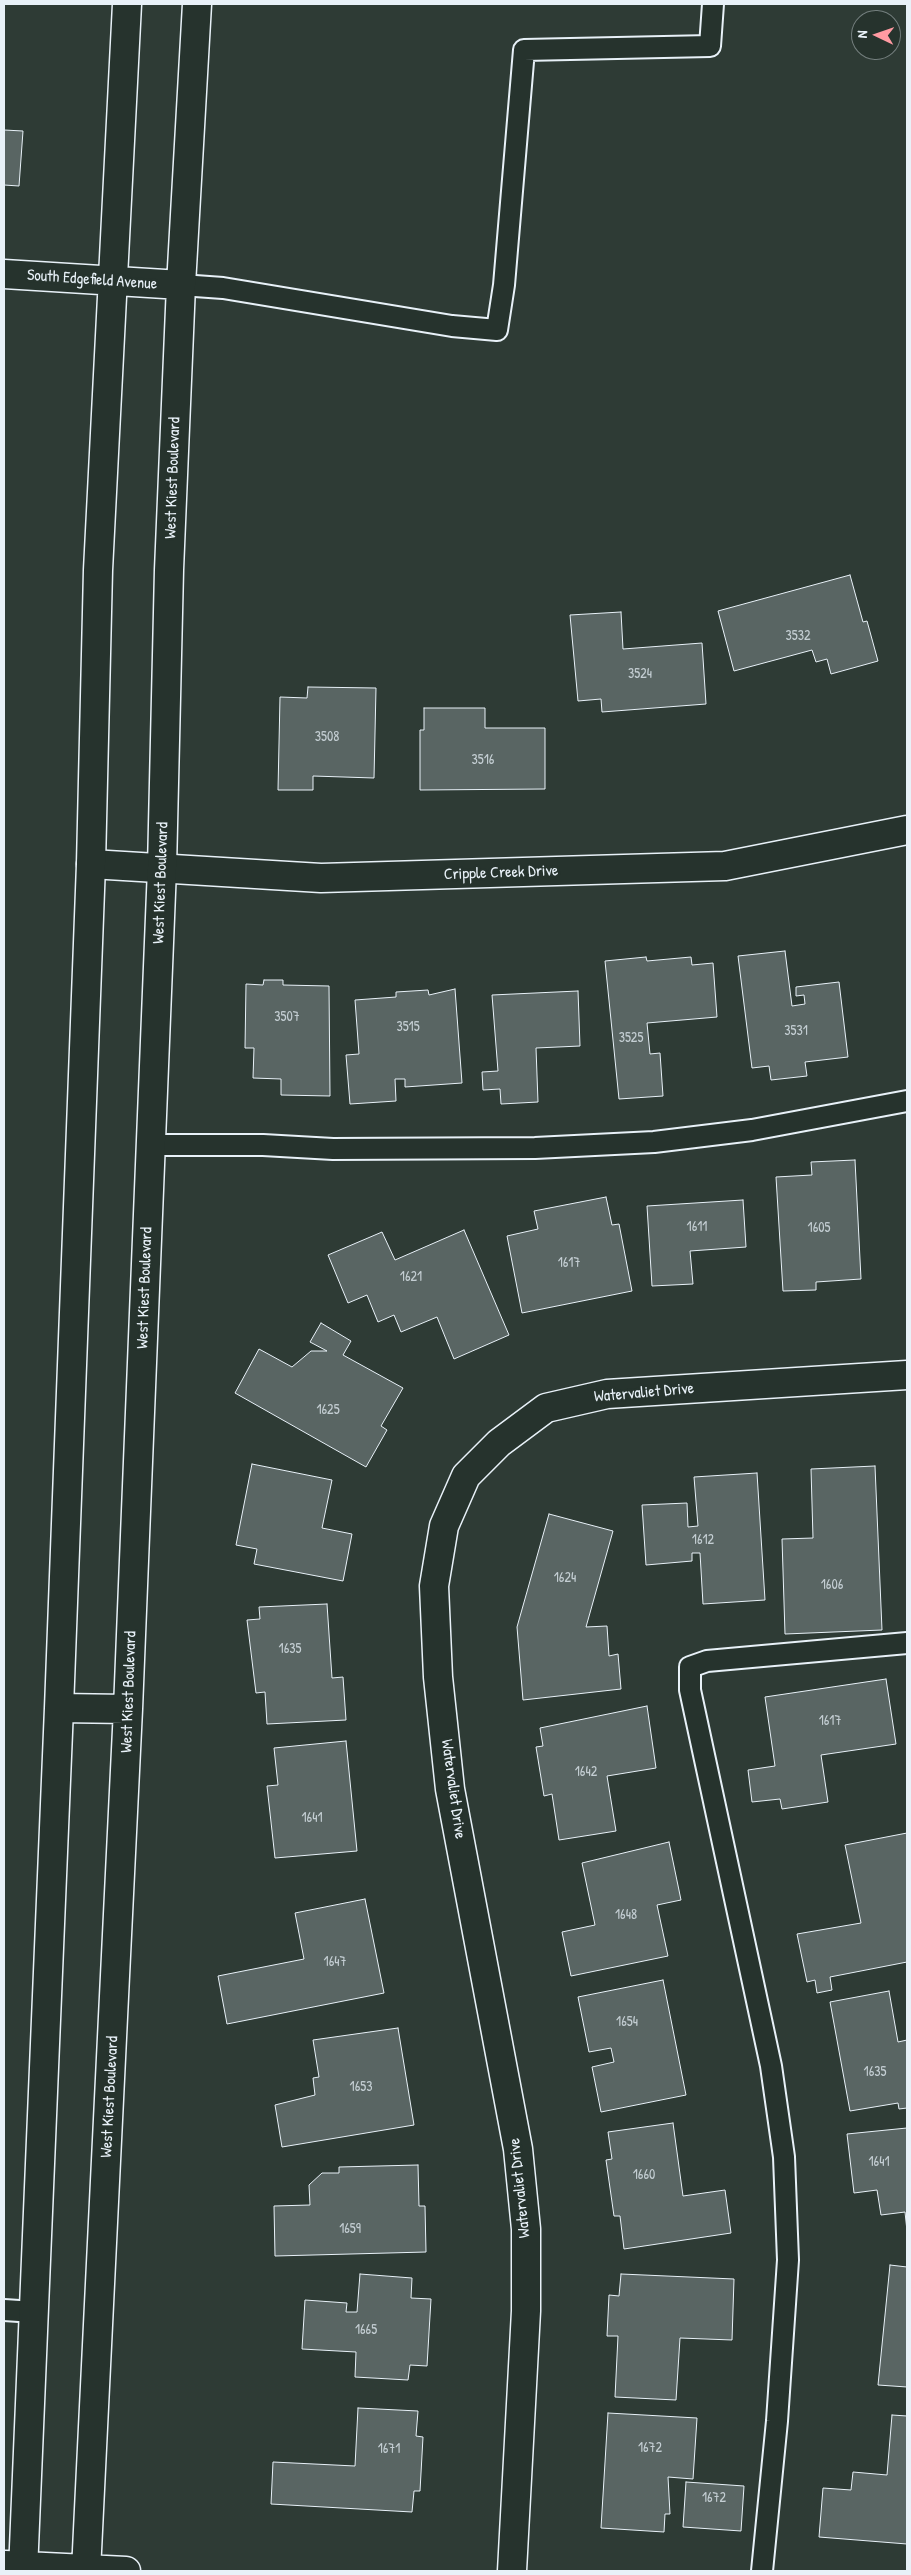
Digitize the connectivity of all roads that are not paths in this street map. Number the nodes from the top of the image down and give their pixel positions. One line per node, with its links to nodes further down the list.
1 (127, 4): 5 (main road)
2 (197, 4): 6 (main road, West Kiest Boulevard)
3 (713, 4): 6 (lane)
4 (4, 274): 5 (main road, South Edgefield Avenue)
5 (113, 280): 6 (main road, South Edgefield Avenue); 8 (main road)
6 (181, 285): 9 (main road, West Kiest Boulevard)
7 (907, 830): 9 (main road, Cripple Creek Drive)
8 (91, 864): 9 (main road, Cripple Creek Drive); 14 (main road)
9 (162, 868): 11 (main road, West Kiest Boulevard)
10 (907, 1101): 11 (lane)
11 (151, 1145): 15 (main road, West Kiest Boulevard)
12 (907, 1376): 21 (main road, Watervaliet Drive)
13 (907, 1643): 22 (lane)
14 (59, 1708): 15 (main road); 17 (main road)
15 (128, 1709): 19 (main road, West Kiest Boulevard)
16 (4, 2310): 17 (lane)
17 (34, 2312): 18 (main road)
18 (16, 2567): 19 (main road)
19 (86, 2570): 20 (main road)
20 (126, 2571)
21 (512, 2571)
22 (762, 2571)

